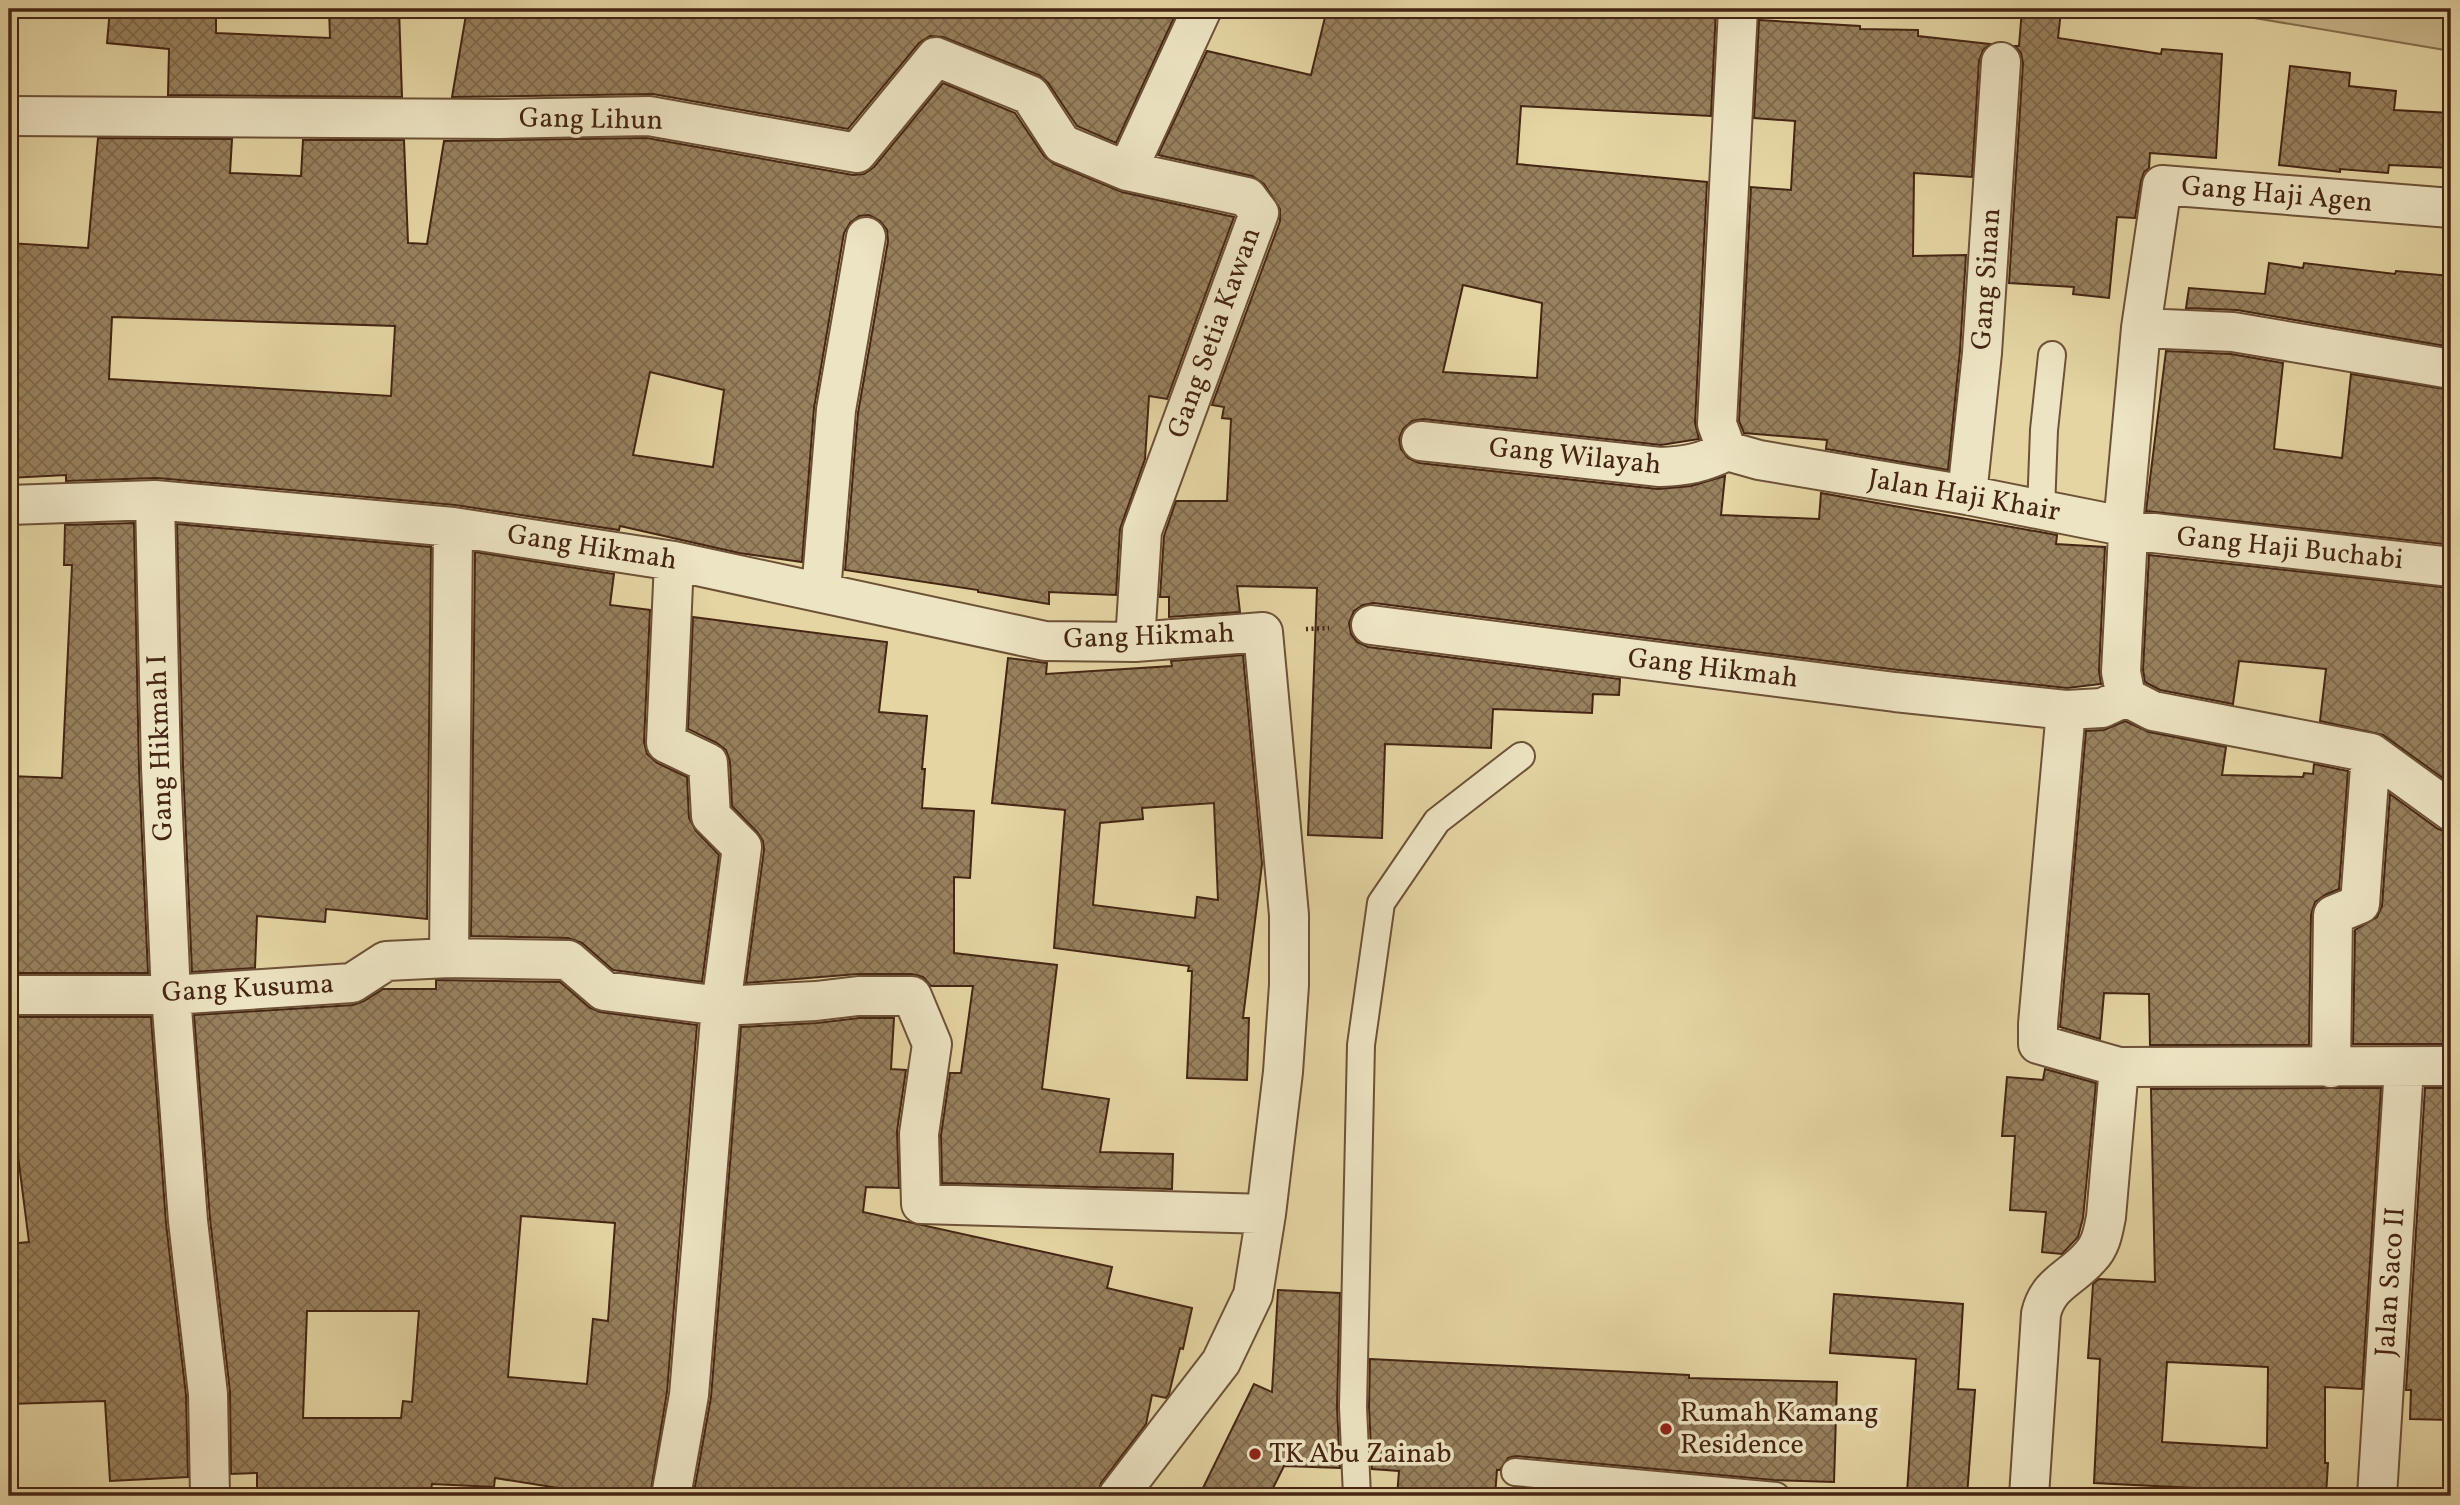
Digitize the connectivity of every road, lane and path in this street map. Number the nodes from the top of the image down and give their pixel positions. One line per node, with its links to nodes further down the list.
1 (1202, 9): 5 (street)
2 (1738, 9): 12 (street)
3 (2001, 62): 13 (street, Gang Sinan)
4 (9, 116): 5 (street, Gang Lihun)
5 (1127, 171): 24 (street, Gang Setia Kawan)
6 (2451, 208): 8 (street, Gang Haji Agen)
7 (866, 237): 21 (street)
8 (2141, 328): 10 (street); 18 (street, Gang Haji Agen)
9 (2052, 355): 16 (lane)
10 (2451, 369)
11 (1421, 441): 12 (street, Gang Wilayah)
12 (1727, 451): 13 (street, Jalan Haji Khair)
13 (1967, 495): 16 (street, Jalan Haji Khair)
14 (155, 500): 15 (street, Gang Hikmah); 17 (street, Gang Hikmah); 32 (street, Gang Hikmah I)
15 (9, 505)
16 (2041, 510): 18 (street, Jalan Haji Khair)
17 (453, 527): 19 (street, Gang Hikmah); 30 (street)
18 (2126, 529): 20 (street, Gang Haji Buchabi); 25 (street)
19 (674, 561): 21 (street, Gang Hikmah); 33 (street)
20 (2451, 567)
21 (821, 592): 24 (street, Gang Hikmah)
22 (1371, 625): 23 (path, Gang Hikmah); 26 (street, Gang Hikmah)
23 (1263, 632): 24 (street, Gang Hikmah); 38 (street)
24 (1135, 642)
25 (2126, 697): 26 (street, Gang Hikmah); 27 (street)
26 (2066, 710): 35 (street)
27 (2371, 753): 29 (street); 36 (street)
28 (1521, 756): 44 (lane)
29 (2451, 811)
30 (449, 958): 32 (street, Gang Kusuma); 33 (street, Gang Kusuma)
31 (9, 995): 32 (street, Gang Kusuma)
32 (171, 995): 41 (street, Gang Hikmah I)
33 (721, 1006): 38 (street, Gang Kusuma); 42 (street)
34 (2451, 1066): 37 (street)
35 (2119, 1068): 36 (street); 46 (street)
36 (2331, 1068): 37 (street)
37 (2404, 1068): 47 (street, Jalan Saco II)
38 (1266, 1214): 43 (street)
39 (1515, 1472): 40 (lane)
40 (1685, 1492): 45 (lane)
41 (209, 1496)
42 (671, 1496)
43 (1118, 1496)
44 (1357, 1496)
45 (1776, 1496)
46 (2029, 1496)
47 (2377, 1496)

